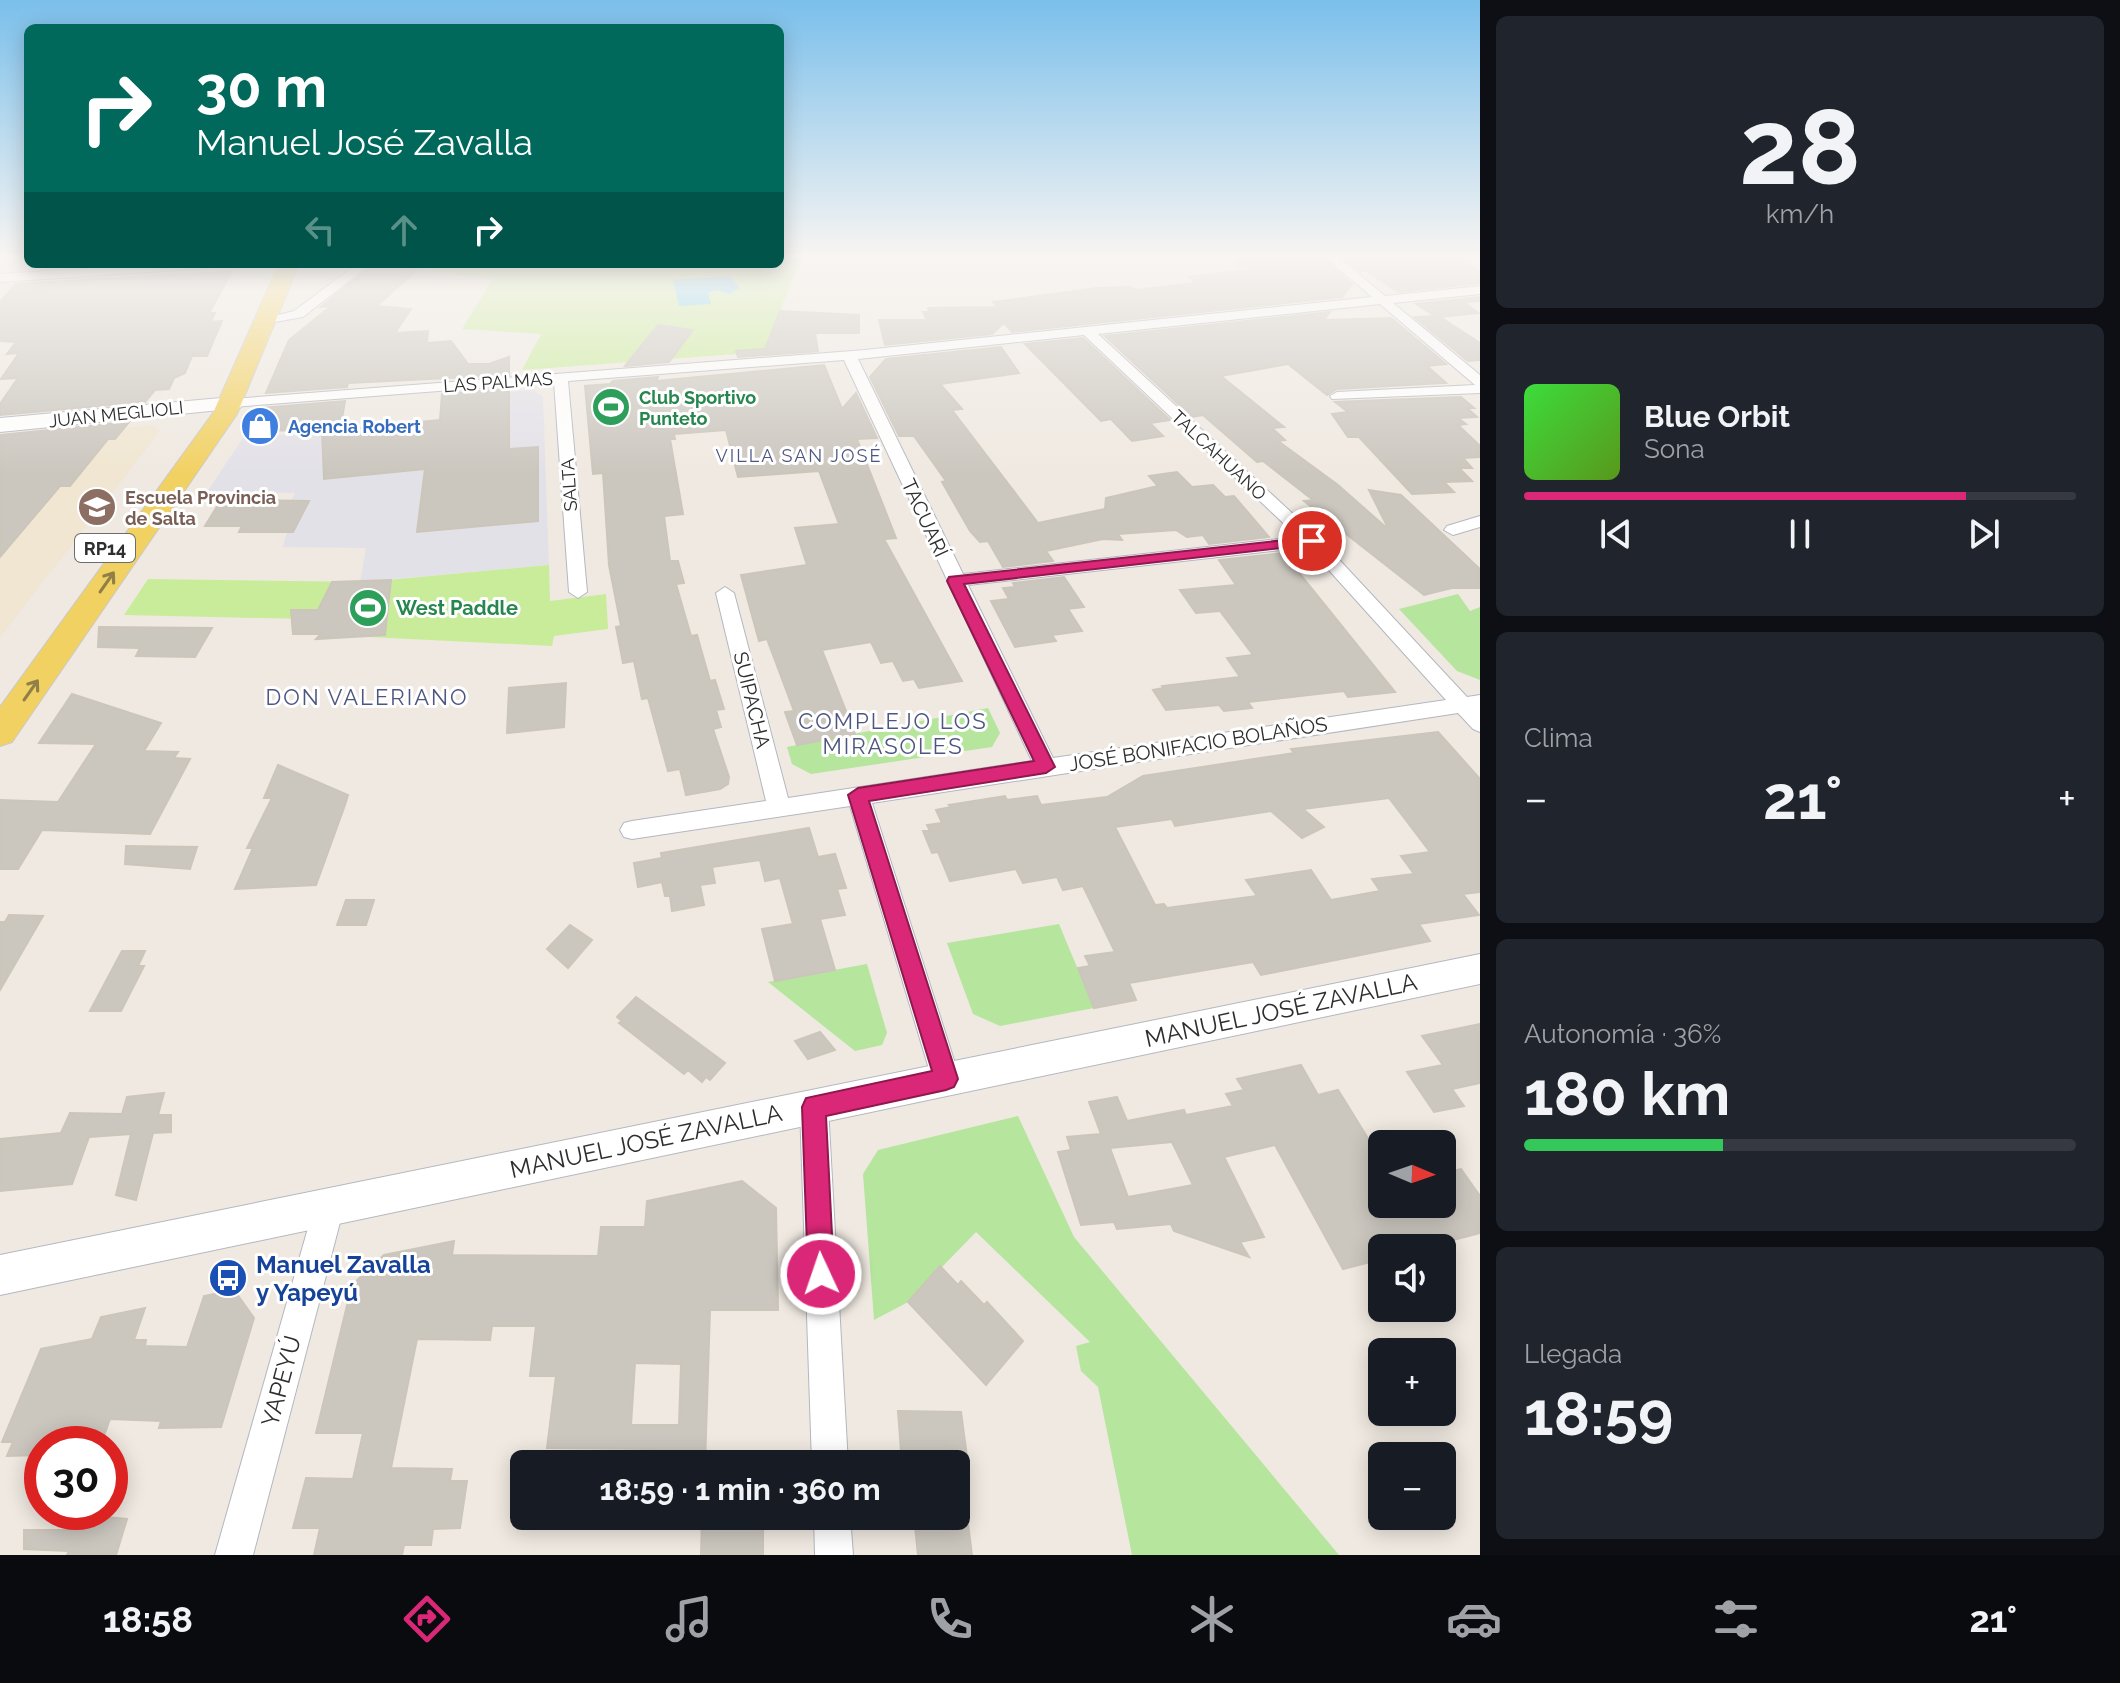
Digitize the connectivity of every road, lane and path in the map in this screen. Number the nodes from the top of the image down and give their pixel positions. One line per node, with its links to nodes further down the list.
1 (247, 330): 11 (main road, RP14)
2 (263, 330): 11 (main road, RP14)
3 (1086, 330): 4 (street, LAS PALMAS); 6 (street, LAS PALMAS); 15 (street, TALCAHUANO)
4 (1090, 330)
5 (1418, 330): 8 (street)
6 (849, 355): 7 (street, LAS PALMAS); 16 (street, TACUARÍ)
7 (561, 377): 11 (street, LAS PALMAS); 17 (street, SALTA)
8 (1480, 382)
9 (1480, 389): 10 (street)
10 (1337, 396)
11 (220, 404): 12 (main road, JUAN MEGLIOLI); 19 (main road, RP14); 22 (main road, RP14, one-way to 11)
12 (0, 425)
13 (1480, 521): 14 (street)
14 (1453, 530)
15 (1312, 541): 16 (street); 20 (street, TALCAHUANO)
16 (955, 581): 23 (street, TACUARÍ)
17 (578, 592)
18 (725, 593): 25 (street, SUIPACHA)
19 (0, 690)
20 (1471, 703): 21 (street, TALCAHUANO); 23 (street, JOSÉ BONIFACIO BOLAÑOS)
21 (1480, 724)
22 (0, 733)
23 (1046, 767): 24 (street, JOSÉ BONIFACIO BOLAÑOS)
24 (858, 795): 25 (street, JOSÉ BONIFACIO BOLAÑOS); 28 (street)
25 (779, 808): 26 (street, JOSÉ BONIFACIO BOLAÑOS)
26 (632, 830)
27 (1480, 969): 28 (street, MANUEL JOSÉ ZAVALLA)
28 (946, 1079): 29 (street, MANUEL JOSÉ ZAVALLA)
29 (814, 1107): 30 (street, MANUEL JOSÉ ZAVALLA); 32 (street)
30 (329, 1207): 31 (street, MANUEL JOSÉ ZAVALLA); 34 (street, YAPEYÚ)
31 (0, 1275)
32 (829, 1450)
33 (833, 1530): 35 (street)
34 (234, 1555)
35 (834, 1555)

